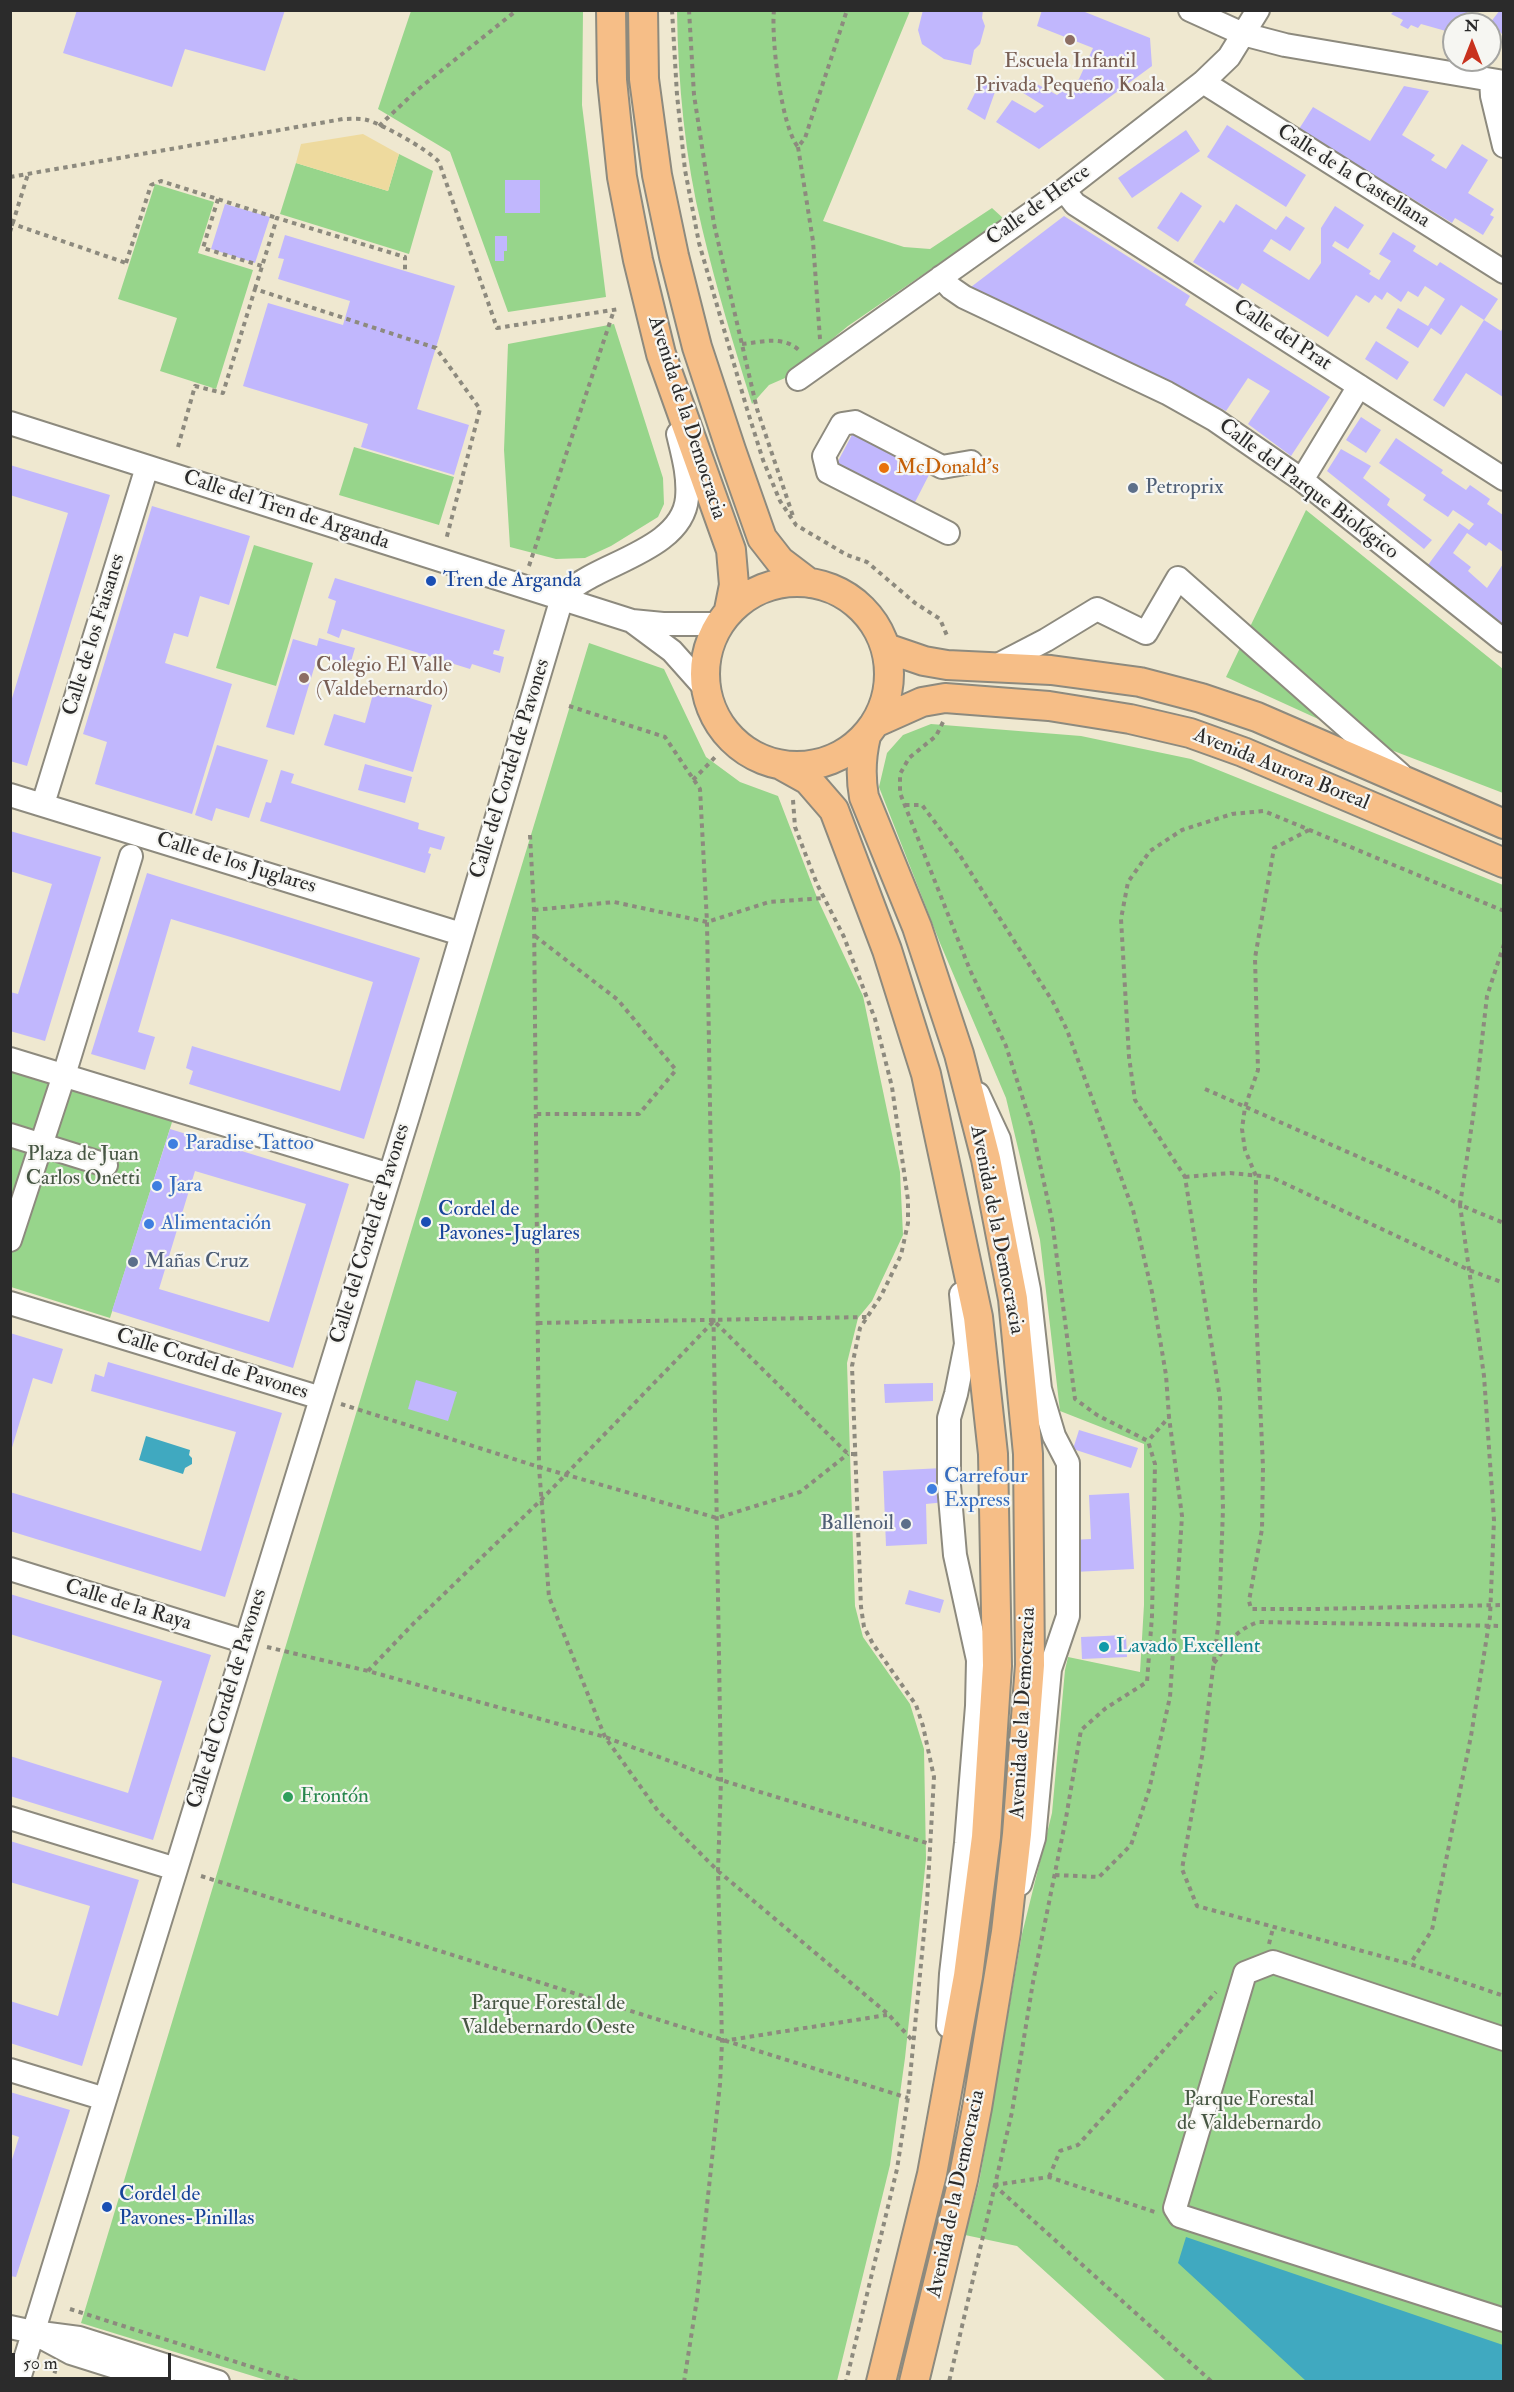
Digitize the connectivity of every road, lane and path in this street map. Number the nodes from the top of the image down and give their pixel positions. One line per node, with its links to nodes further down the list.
1 (517, 10): 10 (path)
2 (611, 10): 32 (main road, Avenida de la Democracia)
3 (643, 10): 45 (main road, Avenida de la Democracia)
4 (672, 10): 41 (path)
5 (689, 10): 29 (path)
6 (774, 10): 16 (path)
7 (847, 10): 16 (path)
8 (1190, 10): 11 (street)
9 (1258, 10): 11 (street, Calle de Herce)
10 (510, 13): 14 (path)
11 (1243, 34): 12 (street); 13 (street, Calle de Herce)
12 (1497, 81): 15 (street)
13 (1203, 82): 19 (street, Calle de Herce); 26 (street, Calle de la Castellana)
14 (379, 126): 17 (path); 44 (path)
15 (1503, 146)
16 (798, 147): 30 (path)
17 (28, 174): 18 (path); 22 (path)
18 (10, 177)
19 (1064, 190): 27 (street, Calle de Herce); 34 (street, Calle del Prat)
20 (218, 199): 21 (path); 22 (path); 24 (path)
21 (277, 218): 24 (path); 25 (path)
22 (12, 223): 23 (path)
23 (10, 232)
24 (262, 266): 28 (path)
25 (405, 271)
26 (1503, 272)
27 (941, 277): 33 (street, Calle de Herce); 40 (street, Calle del Parque Biológico)
28 (255, 289): 36 (path); 43 (path)
29 (742, 345): 31 (path); 41 (path)
30 (821, 346)
31 (802, 353)
32 (661, 354): 46 (street); 47 (main road, Avenida de la Democracia)
33 (798, 379)
34 (1359, 386): 39 (street, Calle del Prat); 40 (street)
35 (10, 423): 38 (street, Calle del Tren de Arganda)
36 (177, 447)
37 (970, 462): 42 (street)
38 (147, 467): 46 (street, Calle del Tren de Arganda); 64 (street, Calle de los Faisanes)
39 (1503, 479)
40 (1302, 480): 50 (street, Calle del Parque Biológico)
41 (796, 525): 49 (path)
42 (948, 533)
43 (446, 540)
44 (529, 566)
45 (809, 583): 47 (main road); 51 (main road)
46 (562, 598): 48 (street, Calle del Tren de Arganda); 75 (street, Calle del Cordel de Pavones)
47 (724, 617): 48 (street, Calle del Tren de Arganda); 53 (main road)
48 (632, 621): 53 (street, Calle del Tren de Arganda)
49 (948, 638)
50 (1503, 641)
51 (885, 648): 52 (main road, Avenida Aurora Boreal); 57 (main road)
52 (994, 667): 61 (main road, Avenida Aurora Boreal); 61 (street)
53 (705, 688): 59 (main road)
54 (569, 706): 60 (path)
55 (939, 718): 56 (path)
56 (945, 719)
57 (870, 730): 59 (main road); 70 (main road, Avenida Aurora Boreal); 78 (main road, Avenida de la Democracia)
58 (717, 755): 60 (path)
59 (781, 765): 80 (main road, Avenida de la Democracia)
60 (693, 780): 74 (path)
61 (1410, 783): 66 (main road, Avenida Aurora Boreal)
62 (10, 795): 64 (street, Calle de los Juglares)
63 (793, 799): 71 (path)
64 (43, 804): 75 (street, Calle de los Juglares)
65 (905, 805): 101 (path)
66 (1503, 824)
67 (1309, 830): 73 (path); 83 (path); 90 (path)
68 (530, 835): 72 (path)
69 (131, 856): 81 (street)
70 (1503, 863)
71 (824, 898): 74 (path); 97 (path)
72 (534, 910): 74 (path); 76 (path)
73 (1503, 911)
74 (707, 922): 98 (path)
75 (461, 934): 88 (street, Calle del Cordel de Pavones)
76 (534, 935): 84 (path); 84 (path)
77 (1503, 944): 91 (path)
78 (959, 1054): 125 (main road, Avenida de la Democracia); 125 (street)
79 (10, 1059): 81 (street)
80 (926, 1074): 136 (street); 136 (main road, Avenida de la Democracia)
81 (64, 1075): 86 (street); 88 (street)
82 (1204, 1089): 83 (path)
83 (1245, 1107): 89 (path); 91 (path)
84 (536, 1114): 99 (path)
85 (10, 1135): 86 (street)
86 (40, 1145): 87 (street); 93 (street)
87 (106, 1165)
88 (390, 1174): 100 (street, Calle del Cordel de Pavones)
89 (1256, 1176): 90 (path); 94 (path); 110 (path)
90 (1185, 1177): 115 (path)
91 (1460, 1205): 92 (path); 94 (path)
92 (1503, 1223)
93 (10, 1240)
94 (1469, 1270): 95 (path); 110 (path)
95 (1503, 1283)
96 (10, 1303): 100 (street, Calle Cordel de Pavones)
97 (867, 1317): 98 (path); 104 (path)
98 (714, 1321): 99 (path); 103 (path); 106 (path); 108 (path)
99 (538, 1323): 105 (path)
100 (321, 1398): 105 (path); 114 (street, Calle del Cordel de Pavones)
101 (1169, 1417): 102 (path); 123 (path)
102 (1148, 1441)
103 (848, 1454): 104 (path); 108 (path)
104 (855, 1454): 120 (path)
105 (539, 1467): 106 (path); 107 (path)
106 (565, 1474): 107 (path); 108 (path)
107 (542, 1499): 116 (path); 117 (path)
108 (717, 1518): 118 (path)
109 (10, 1569): 114 (street, Calle de la Raya)
110 (1491, 1605): 111 (path); 112 (path)
111 (1503, 1605)
112 (1489, 1626): 113 (path); 115 (path); 127 (path)
113 (1503, 1626)
114 (246, 1642): 116 (path); 121 (street, Calle del Cordel de Pavones)
115 (1214, 1663): 127 (path)
116 (368, 1671): 117 (path)
117 (606, 1737): 118 (path); 122 (path)
118 (721, 1780): 120 (path); 122 (path)
119 (10, 1818): 121 (street)
120 (930, 1844): 132 (path)
121 (176, 1869): 135 (street, Calle del Cordel de Pavones)
122 (718, 1870): 129 (path); 131 (path)
123 (1055, 1875)
124 (201, 1876): 131 (path)
125 (1006, 1932): 150 (main road, Avenida de la Democracia)
126 (1256, 1962): 130 (street); 137 (path); 138 (street)
127 (1410, 1964): 128 (path)
128 (1503, 1996)
129 (888, 2014): 131 (path); 132 (path)
130 (1503, 2039)
131 (722, 2042): 134 (path); 147 (path)
132 (914, 2042): 134 (path)
133 (10, 2070): 135 (street)
134 (908, 2098): 148 (path)
135 (105, 2099): 142 (street, Calle del Cordel de Pavones)
136 (944, 2106): 149 (main road, Avenida de la Democracia)
137 (1049, 2177): 138 (path); 151 (path)
138 (1171, 2209): 140 (street)
139 (70, 2308): 146 (path)
140 (1503, 2319)
141 (10, 2327): 142 (street)
142 (33, 2332): 143 (street, Calle del Cordel de Pavones); 144 (street); 145 (street)
143 (18, 2382)
144 (163, 2382)
145 (218, 2382)
146 (300, 2382)
147 (684, 2382)
148 (846, 2382)
149 (881, 2382)
150 (914, 2382)
151 (1212, 2382)

